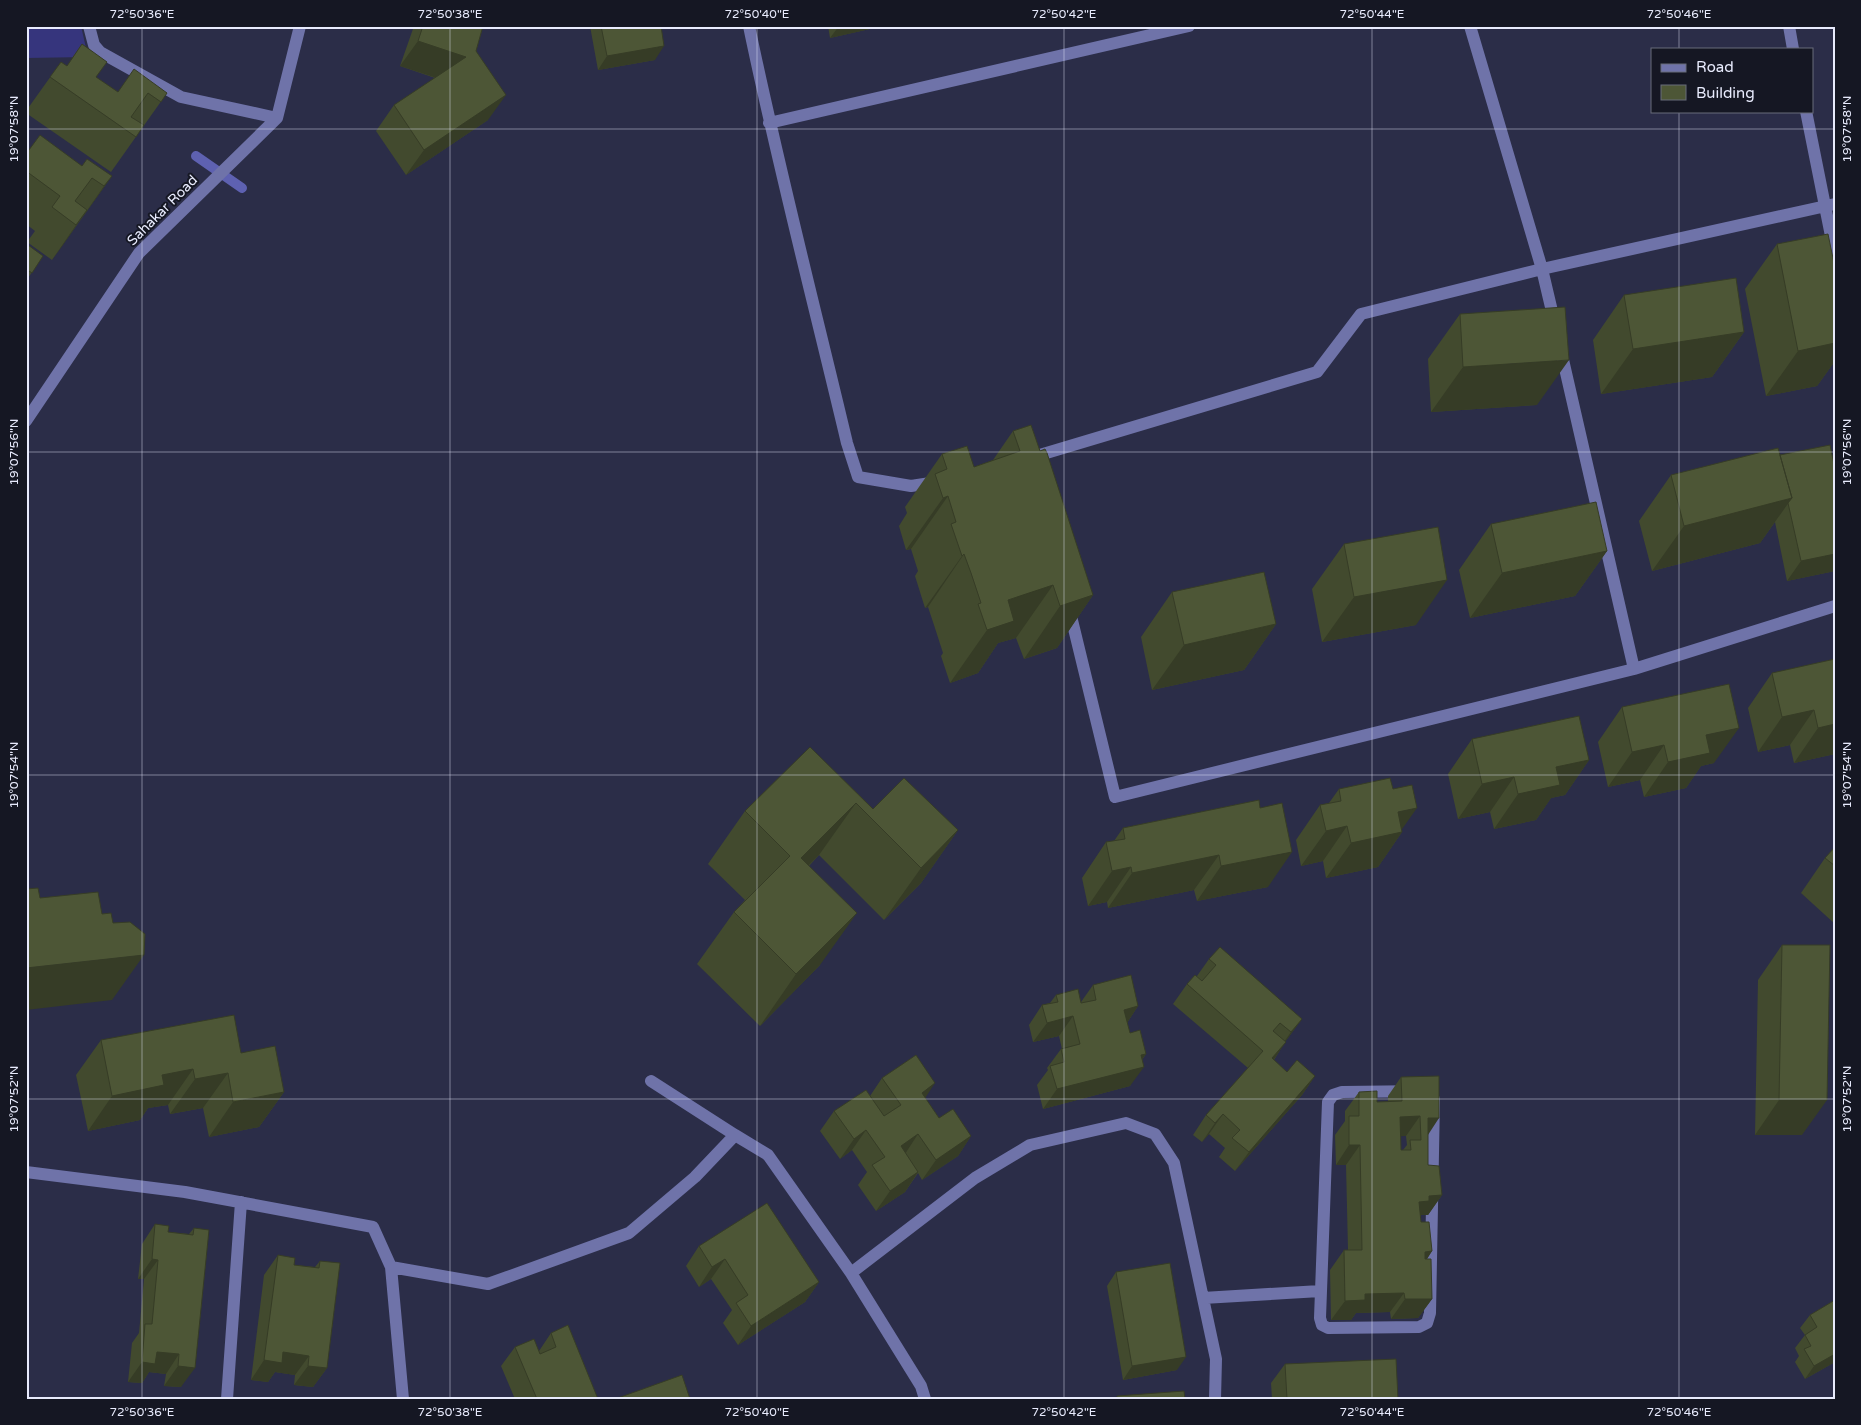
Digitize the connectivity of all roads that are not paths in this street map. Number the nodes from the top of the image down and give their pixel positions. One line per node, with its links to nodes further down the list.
1 (89, 26): 9 (street)
2 (300, 26): 9 (street)
3 (750, 26): 10 (street)
4 (1189, 26): 10 (street)
5 (1470, 26): 13 (street)
6 (1789, 26): 7 (street)
7 (1793, 48)
8 (1806, 112): 11 (street)
9 (277, 118): 14 (street, Sahakar Road)
10 (769, 123): 16 (street)
11 (1830, 206): 12 (street); 13 (street)
12 (1835, 256)
13 (1542, 269): 15 (street); 19 (street)
14 (28, 415)
15 (1031, 462)
16 (947, 480)
17 (1066, 593): 19 (street)
18 (1835, 606): 19 (street)
19 (1634, 669)
20 (651, 1081): 21 (street)
21 (735, 1135): 24 (street); 25 (street)
22 (26, 1172): 23 (street)
23 (241, 1202): 24 (street); 28 (street)
24 (391, 1267): 29 (street)
25 (852, 1273): 27 (street); 30 (street)
26 (1320, 1291): 26 (street); 27 (street)
27 (1203, 1298): 31 (street)
28 (227, 1399)
29 (403, 1399)
30 (925, 1399)
31 (1214, 1399)

